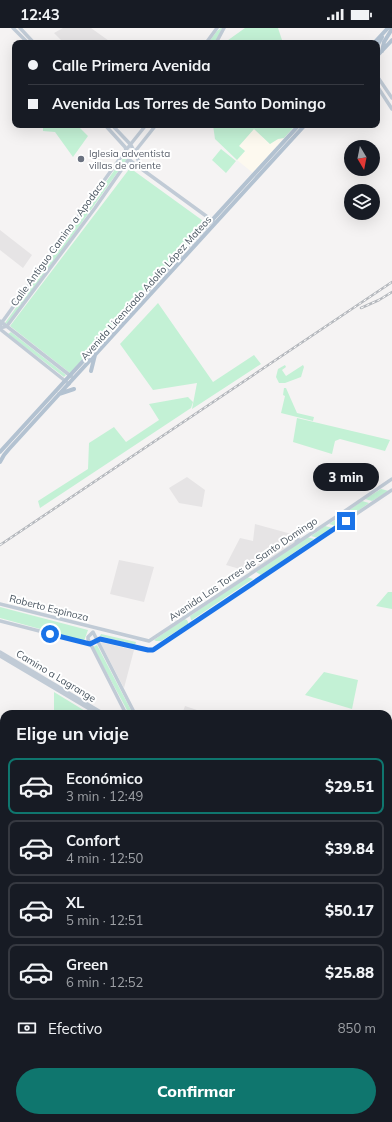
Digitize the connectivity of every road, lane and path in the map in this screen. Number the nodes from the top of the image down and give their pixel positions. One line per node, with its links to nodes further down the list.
1 (13, 28): 8 (street)
2 (20, 28): 9 (street)
3 (217, 28): 10 (street)
4 (224, 28): 11 (street)
5 (388, 28): 7 (main road)
6 (392, 29): 15 (main road)
7 (383, 33): 12 (main road); 13 (main road)
8 (25, 40)
9 (31, 40)
10 (208, 40)
11 (218, 40)
12 (377, 40)
13 (380, 40)
14 (392, 40): 15 (main road)
15 (382, 50): 16 (main road)
16 (380, 52)
17 (380, 80): 19 (street)
18 (380, 91): 20 (street)
19 (392, 98)
20 (392, 109)
21 (108, 128): 30 (street)
22 (115, 128): 29 (street)
23 (143, 128): 27 (street, Calle Antiguo Camino a Apodaca)
24 (154, 128): 28 (street, Calle Antiguo Camino a Apodaca)
25 (296, 128): 36 (main road, Avenida Licenciado Adolfo López Mateos)
26 (301, 128): 36 (main road, Avenida Licenciado Adolfo López Mateos)
27 (139, 133): 28 (street); 29 (street, Calle Antiguo Camino a Apodaca)
28 (146, 138): 31 (street, Calle Antiguo Camino a Apodaca)
29 (131, 145): 30 (street, Calle Antiguo Camino a Apodaca); 31 (street)
30 (126, 150): 32 (street); 34 (street, Calle Antiguo Camino a Apodaca)
31 (134, 152): 32 (street, Calle Antiguo Camino a Apodaca); 33 (street)
32 (129, 159): 33 (street); 35 (street, Calle Antiguo Camino a Apodaca)
33 (143, 170): 36 (street)
34 (89, 202): 35 (street); 37 (street, Calle Antiguo Camino a Apodaca)
35 (95, 208): 38 (street, Calle Antiguo Camino a Apodaca)
36 (214, 221): 39 (main road, Avenida Licenciado Adolfo López Mateos); 41 (main road, Avenida Licenciado Adolfo López Mateos)
37 (1, 323): 38 (street)
38 (3, 328): 41 (street); 42 (street)
39 (96, 354): 40 (main road); 41 (main road, Avenida Licenciado Adolfo López Mateos)
40 (91, 371)
41 (72, 377): 42 (main road, Avenida Licenciado Adolfo López Mateos)
42 (67, 382): 44 (main road, Avenida Licenciado Adolfo López Mateos); 45 (main road, Avenida Licenciado Adolfo López Mateos)
43 (74, 389): 44 (main road)
44 (59, 394): 46 (main road, Avenida Licenciado Adolfo López Mateos)
45 (0, 452)
46 (0, 462)
47 (392, 479): 50 (street, Avenida Las Torres de Santo Domingo)
48 (392, 490): 55 (street, Avenida Las Torres de Santo Domingo)
49 (296, 533): 50 (street)
50 (295, 544): 53 (street, Avenida Las Torres de Santo Domingo)
51 (0, 604): 53 (street, Roberto Espinoza)
52 (0, 621): 56 (street)
53 (95, 628): 54 (street)
54 (93, 632): 55 (street); 56 (street)
55 (97, 640): 56 (street); 62 (street)
56 (90, 644): 61 (street)
57 (0, 652): 60 (street, Camino a Lagrange)
58 (0, 656): 59 (street, Camino a Lagrange)
59 (91, 710)
60 (97, 710)
61 (124, 710)
62 (133, 710)

